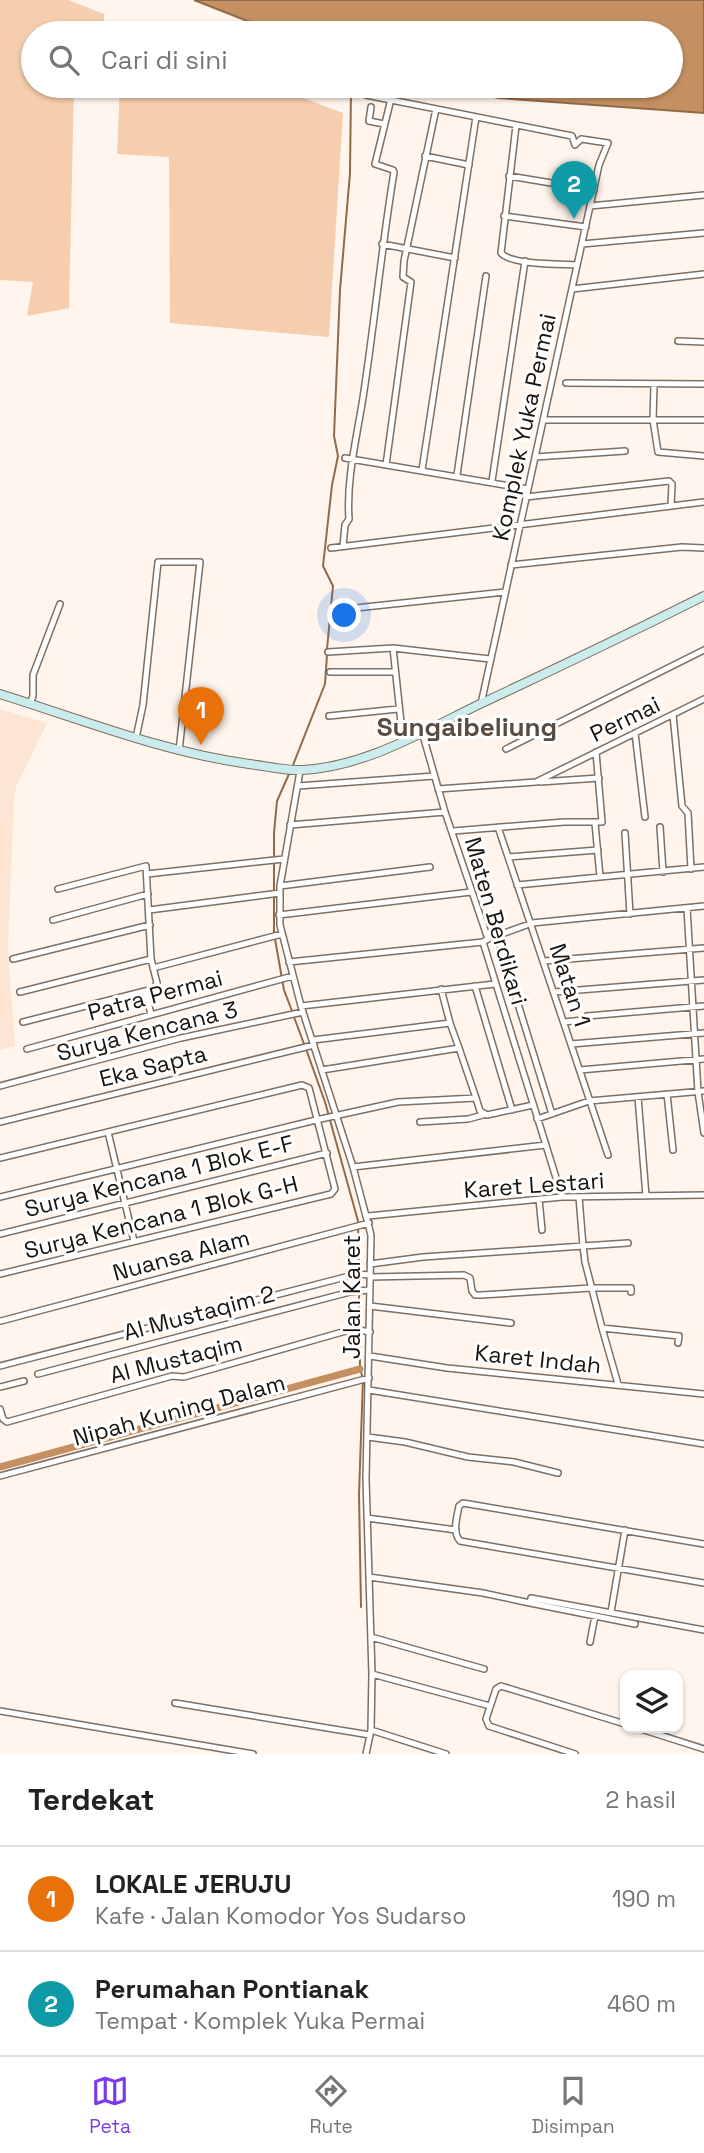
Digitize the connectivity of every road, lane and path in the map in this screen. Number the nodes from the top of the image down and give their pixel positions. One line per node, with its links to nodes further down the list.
1 (385, 98): 2 (street)
2 (391, 99): 4 (street); 6 (street)
3 (371, 107): 6 (street)
4 (436, 109): 5 (street); 8 (street)
5 (476, 117): 7 (street); 9 (street)
6 (384, 124): 17 (street)
7 (516, 125): 10 (street); 11 (street, Komplek Yuka Permai)
8 (425, 156): 9 (street); 19 (street)
9 (469, 165): 20 (street)
10 (509, 176): 11 (street); 14 (street)
11 (594, 190): 13 (street, Komplek Yuka Permai)
12 (704, 195): 13 (street)
13 (590, 206): 15 (street, Komplek Yuka Permai)
14 (504, 216): 15 (street); 21 (street)
15 (586, 227): 18 (street, Komplek Yuka Permai)
16 (704, 233): 18 (street)
17 (382, 244): 19 (street); 38 (street)
18 (582, 244): 22 (street, Komplek Yuka Permai)
19 (405, 248): 20 (street); 39 (street)
20 (454, 258): 40 (street)
21 (525, 261): 22 (street); 42 (street)
22 (577, 265): 25 (street, Komplek Yuka Permai)
23 (704, 274): 25 (street)
24 (486, 276): 41 (street)
25 (572, 289): 31 (street, Komplek Yuka Permai)
26 (678, 341): 27 (street)
27 (704, 342)
28 (566, 383): 29 (street)
29 (654, 384): 30 (street); 32 (street)
30 (704, 384)
31 (543, 420): 32 (street); 36 (street, Komplek Yuka Permai)
32 (653, 420): 33 (street); 35 (street)
33 (704, 420)
34 (625, 452): 36 (street)
35 (704, 456)
36 (535, 457): 43 (street, Komplek Yuka Permai)
37 (345, 458): 38 (street)
38 (354, 460): 39 (street); 48 (street)
39 (386, 465): 40 (street)
40 (422, 470): 41 (street)
41 (457, 475): 42 (street)
42 (492, 481): 43 (street)
43 (528, 489): 44 (street, Komplek Yuka Permai)
44 (526, 497): 46 (street); 47 (street, Komplek Yuka Permai)
45 (704, 502): 46 (street)
46 (671, 506): 47 (street)
47 (520, 525): 48 (street); 51 (street, Komplek Yuka Permai)
48 (343, 546): 49 (street)
49 (331, 548)
50 (704, 548): 51 (street)
51 (511, 565): 52 (street, Komplek Yuka Permai)
52 (505, 592): 55 (street); 59 (street, Komplek Yuka Permai)
53 (704, 597): 65 (street)
54 (60, 604): 64 (street)
55 (337, 610)
56 (393, 648): 58 (street); 59 (street); 61 (street)
57 (704, 650): 73 (street)
58 (328, 652)
59 (491, 659): 65 (street, Komplek Yuka Permai)
60 (330, 672): 61 (street)
61 (395, 672): 66 (street)
62 (0, 694): 64 (street)
63 (704, 699): 67 (street, Permai)
64 (30, 704): 71 (street)
65 (481, 704): 69 (street)
66 (398, 709): 68 (street); 72 (street)
67 (673, 715): 70 (street, Permai); 95 (street)
68 (329, 716)
69 (422, 732): 72 (street); 77 (street, Maten Berdikari)
70 (635, 733): 75 (street, Permai); 83 (street)
71 (136, 738): 74 (street); 74 (street)
72 (403, 741): 76 (street)
73 (506, 749)
74 (179, 751): 76 (street)
75 (596, 752): 78 (street); 79 (street, Permai)
76 (300, 771): 80 (street, Jalan Karet)
77 (434, 776): 80 (street); 81 (street, Maten Berdikari)
78 (599, 778): 79 (street); 84 (street)
79 (536, 782): 81 (street, Permai)
80 (298, 786): 85 (street, Jalan Karet)
81 (438, 789): 82 (street, Maten Berdikari)
82 (445, 812): 85 (street); 88 (street, Maten Berdikari)
83 (645, 817)
84 (595, 822): 86 (street); 90 (street)
85 (290, 824): 92 (street, Jalan Karet)
86 (498, 827): 88 (street); 91 (street, Matan 1)
87 (660, 827): 96 (street)
88 (453, 831): 103 (street, Maten Berdikari)
89 (625, 833): 98 (street)
90 (597, 850): 91 (street); 99 (street)
91 (508, 857): 100 (street, Matan 1)
92 (282, 859): 97 (street); 101 (street, Jalan Karet)
93 (430, 867): 101 (street)
94 (704, 867): 95 (street)
95 (691, 869): 96 (street)
96 (663, 872): 98 (street)
97 (147, 874): 102 (street); 105 (street)
98 (628, 875): 99 (street); 109 (street)
99 (600, 877): 100 (street)
100 (517, 885): 112 (street, Matan 1)
101 (280, 886): 104 (street, Jalan Karet)
102 (58, 889)
103 (471, 892): 110 (street); 116 (street, Maten Berdikari)
104 (278, 893): 108 (street); 110 (street, Jalan Karet)
105 (148, 894): 108 (street); 111 (street)
106 (704, 906): 107 (street)
107 (687, 908): 109 (street); 118 (street)
108 (149, 911): 113 (street)
109 (630, 914): 112 (street)
110 (279, 915): 114 (street, Jalan Karet)
111 (53, 920)
112 (532, 923): 115 (street); 121 (street, Matan 1)
113 (150, 925): 119 (street); 120 (street)
114 (280, 935): 122 (street, Jalan Karet); 123 (street)
115 (497, 936): 116 (street); 157 (street)
116 (486, 940): 122 (street); 127 (street, Maten Berdikari)
117 (704, 948): 118 (street)
118 (690, 950): 121 (street); 126 (street)
119 (13, 959)
120 (151, 959): 123 (street); 131 (street)
121 (544, 961): 132 (street, Matan 1)
122 (289, 962): 124 (street, Jalan Karet)
123 (153, 968): 130 (street)
124 (291, 976): 135 (street, Jalan Karet); 136 (street, Patra Permai)
125 (704, 980): 126 (street)
126 (692, 981): 132 (street); 133 (street)
127 (495, 984): 128 (street, Surya Kencana 3); 155 (street, Maten Berdikari)
128 (475, 986): 129 (street, Surya Kencana 3); 156 (street)
129 (441, 989): 135 (street, Surya Kencana 3); 139 (street)
130 (145, 991): 136 (street); 137 (street)
131 (20, 992)
132 (554, 992): 138 (street, Matan 1)
133 (694, 1006): 134 (street); 138 (street); 141 (street)
134 (704, 1006)
135 (301, 1010): 142 (street, Jalan Karet); 149 (street, Surya Kencana 3)
136 (151, 1014): 145 (street, Patra Permai)
137 (23, 1022)
138 (564, 1022): 143 (street, Matan 1)
139 (450, 1023): 142 (street, Eka Sapta); 144 (street)
140 (704, 1033): 141 (street)
141 (696, 1034): 143 (street); 146 (street)
142 (313, 1044): 147 (street, Jalan Karet); 162 (street, Eka Sapta)
143 (571, 1044): 148 (street, Matan 1)
144 (459, 1048): 147 (street); 153 (street)
145 (27, 1049)
146 (701, 1059): 148 (street); 150 (street)
147 (322, 1070): 159 (street, Jalan Karet)
148 (580, 1070): 154 (street, Matan 1)
149 (0, 1086)
150 (701, 1091): 151 (street); 165 (street)
151 (667, 1094): 152 (street); 167 (street)
152 (638, 1097): 154 (street); 174 (street)
153 (476, 1098): 158 (street); 159 (street)
154 (589, 1101): 157 (street); 169 (street, Matan 1)
155 (533, 1105): 156 (street); 161 (street, Maten Berdikari)
156 (512, 1110): 158 (street)
157 (552, 1114): 161 (street)
158 (484, 1115): 163 (street)
159 (334, 1116): 160 (street); 171 (street, Jalan Karet)
160 (318, 1119): 164 (street); 168 (street); 172 (street)
161 (537, 1119): 166 (street, Maten Berdikari)
162 (0, 1122)
163 (420, 1122)
164 (108, 1132): 170 (street); 172 (street)
165 (704, 1133)
166 (546, 1145): 171 (street); 176 (street, Maten Berdikari)
167 (673, 1150)
168 (327, 1153): 179 (street, Surya Kencana 1 Blok E-F); 183 (street, Surya Kencana 1 Blok G-H)
169 (608, 1154)
170 (0, 1158)
171 (353, 1167): 180 (street, Jalan Karet)
172 (117, 1169): 175 (street); 179 (street)
173 (704, 1195): 174 (street, Karet Lestari)
174 (646, 1196): 177 (street, Karet Lestari)
175 (0, 1197)
176 (562, 1197): 177 (street, Karet Lestari); 178 (street, Karet Lestari)
177 (579, 1197): 185 (street)
178 (539, 1199): 180 (street, Karet Lestari); 181 (street)
179 (125, 1203): 182 (street, Surya Kencana 1 Blok E-F); 183 (street)
180 (368, 1221): 186 (street, Jalan Karet); 193 (street, Nuansa Alam)
181 (542, 1230)
182 (0, 1234)
183 (134, 1241): 187 (street, Surya Kencana 1 Blok G-H)
184 (628, 1244): 185 (street)
185 (583, 1246): 186 (street); 189 (street)
186 (370, 1264): 188 (street, Jalan Karet)
187 (0, 1274)
188 (369, 1276): 189 (street); 190 (street, Jalan Karet); 199 (street)
189 (591, 1288): 191 (street); 195 (street)
190 (367, 1290): 192 (street, Jalan Karet); 200 (street, Al Mustaqim 2)
191 (631, 1292)
192 (370, 1306): 194 (street); 196 (street, Jalan Karet)
193 (1, 1321)
194 (511, 1323)
195 (602, 1328): 197 (street); 203 (street)
196 (368, 1332): 198 (street, Jalan Karet); 207 (street, Al Mustaqim)
197 (678, 1343)
198 (370, 1356): 201 (street, Jalan Karet); 203 (street, Karet Indah)
199 (0, 1366)
200 (38, 1374)
201 (368, 1378): 205 (street, Jalan Karet); 211 (street, Nipah Kuning Dalam)
202 (24, 1381): 204 (street)
203 (618, 1384): 206 (street, Karet Indah)
204 (0, 1387)
205 (369, 1390): 208 (street, Jalan Karet); 209 (street)
206 (704, 1394)
207 (0, 1409)
208 (368, 1437): 210 (street); 212 (street, Jalan Karet)
209 (704, 1444)
210 (558, 1474)
211 (0, 1476)
212 (367, 1518): 213 (street); 217 (street, Jalan Karet)
213 (456, 1530): 214 (street); 216 (street)
214 (625, 1530): 215 (street); 216 (street)
215 (704, 1544)
216 (618, 1567): 218 (street); 220 (street)
217 (369, 1577): 219 (street); 224 (street, Jalan Karet)
218 (704, 1583)
219 (530, 1604): 220 (street); 221 (street)
220 (611, 1612): 223 (street)
221 (595, 1616): 222 (street); 225 (street)
222 (635, 1624)
223 (704, 1630)
224 (371, 1637): 226 (street); 227 (street, Jalan Karet)
225 (590, 1642)
226 (484, 1669)
227 (372, 1674): 229 (street); 232 (street, Jalan Karet)
228 (175, 1703): 232 (street)
229 (490, 1706): 231 (street); 238 (street)
230 (0, 1711): 235 (street)
231 (620, 1722)
232 (371, 1732): 236 (street, Jalan Karet); 237 (street)
233 (654, 1733): 234 (street)
234 (704, 1749)
235 (253, 1754)
236 (366, 1754)
237 (446, 1754)
238 (575, 1754)

